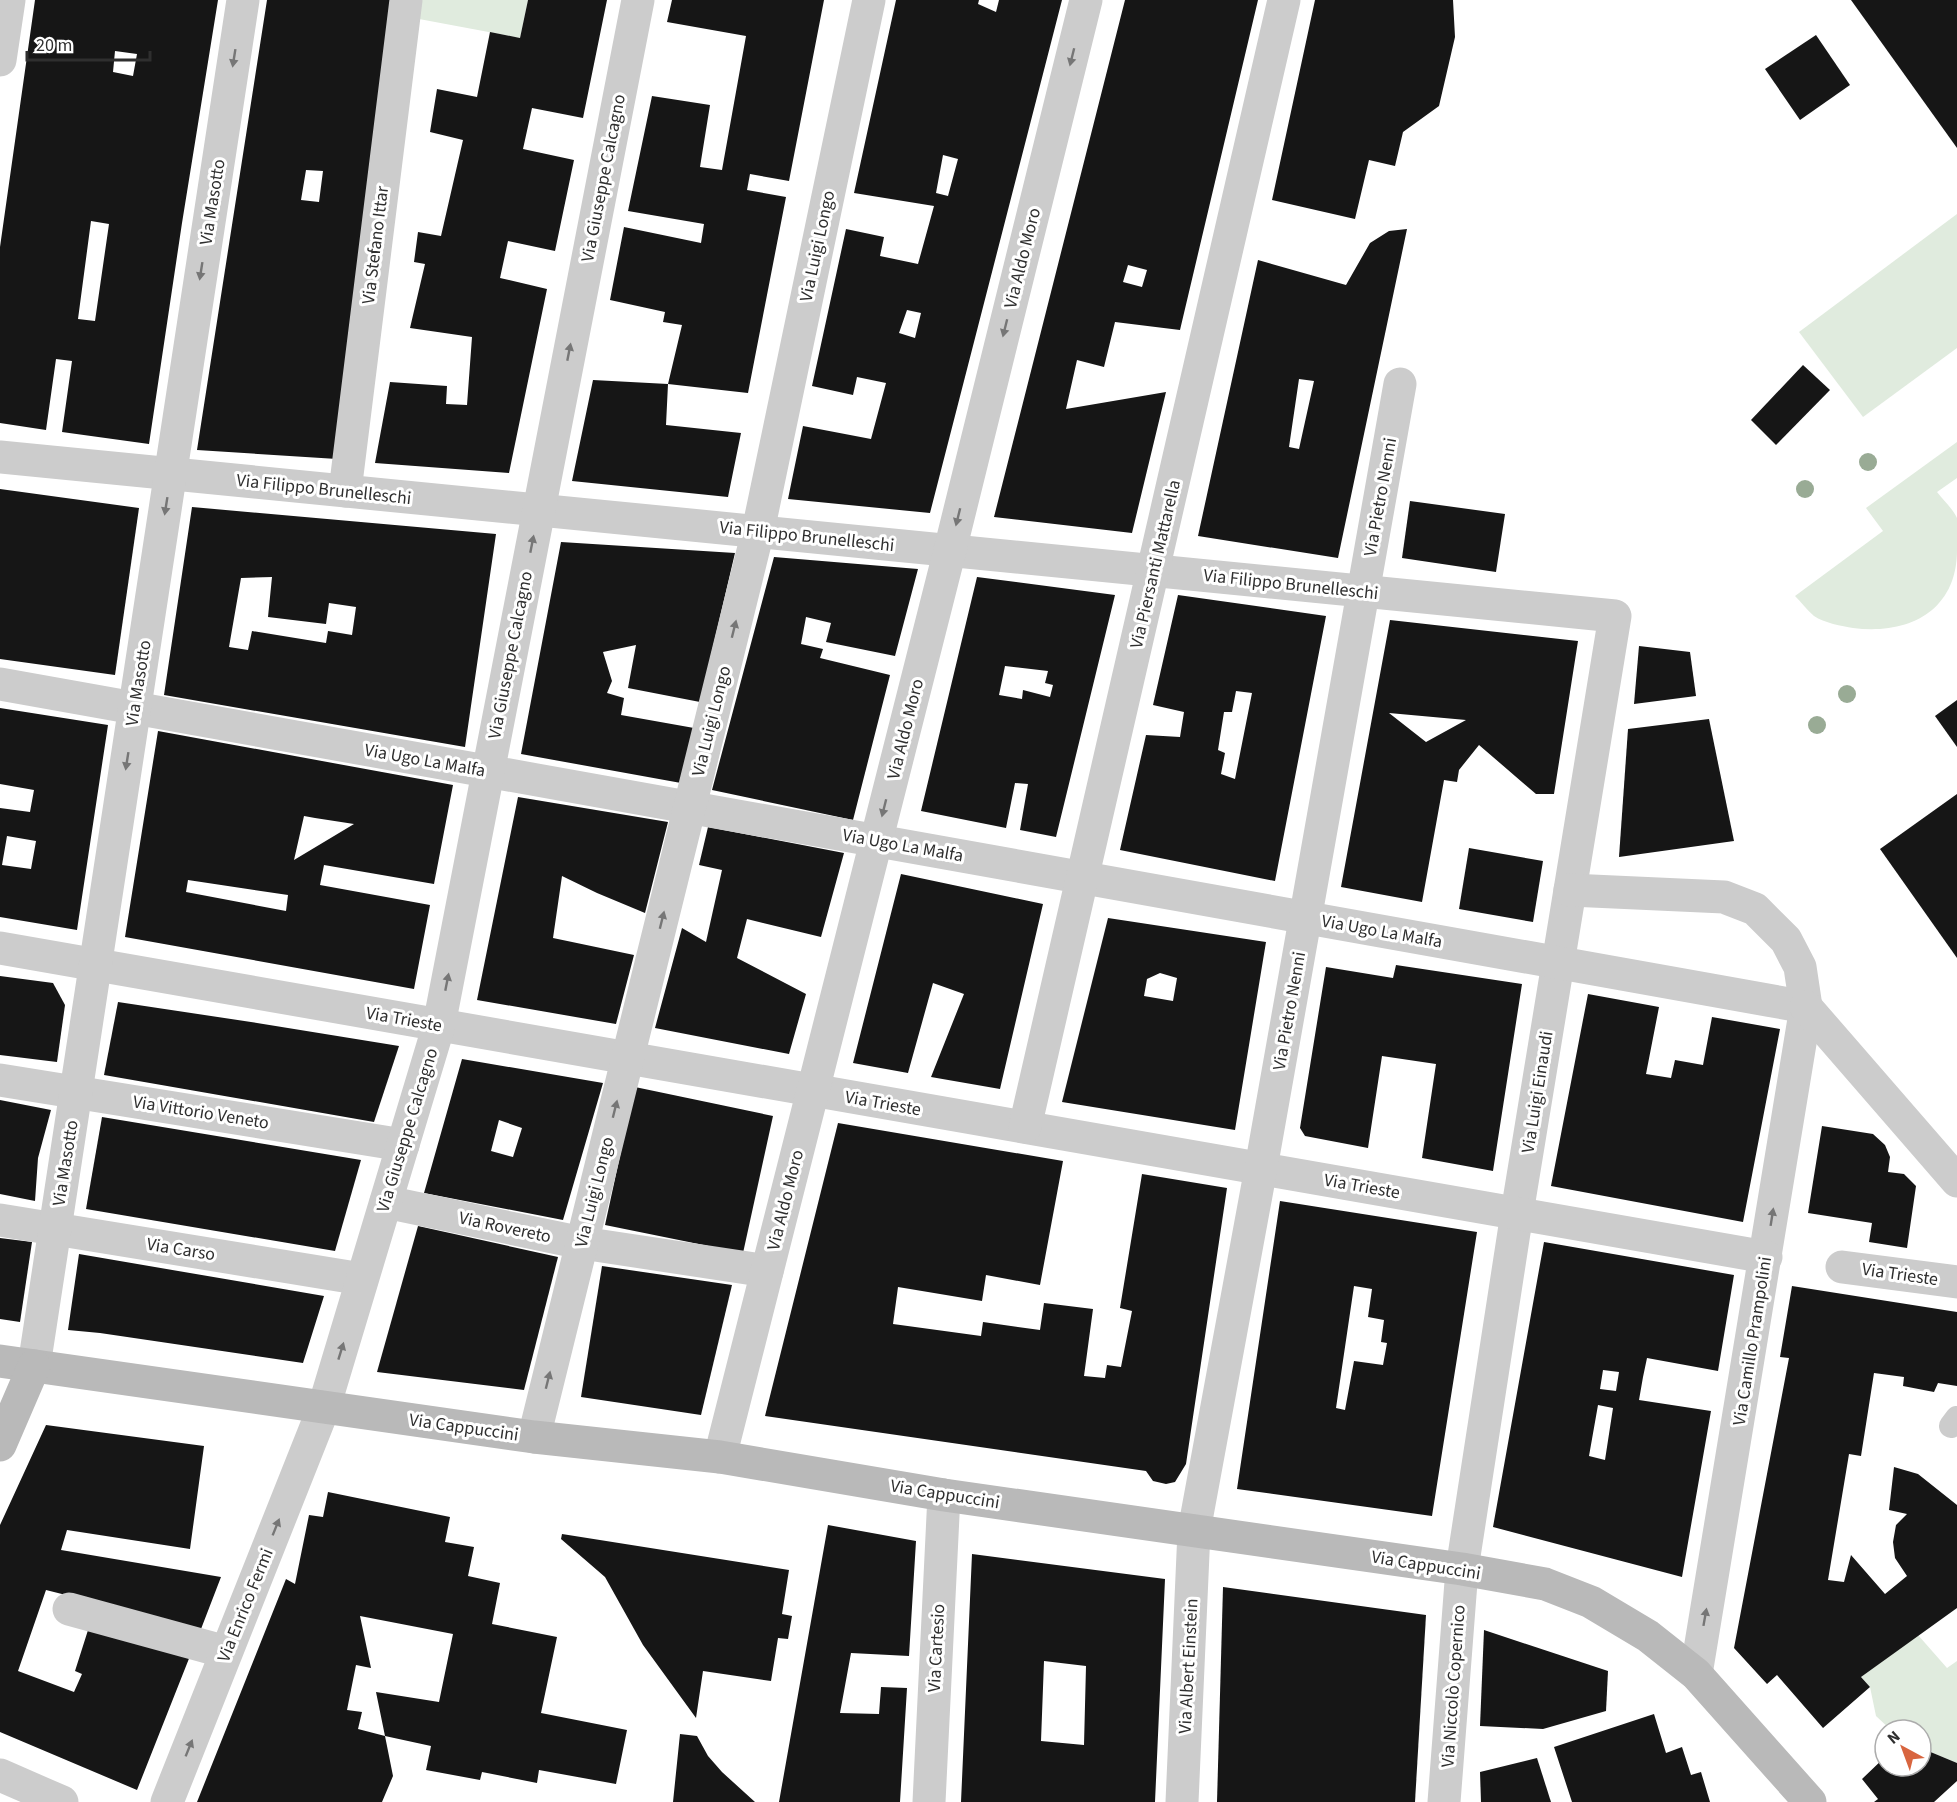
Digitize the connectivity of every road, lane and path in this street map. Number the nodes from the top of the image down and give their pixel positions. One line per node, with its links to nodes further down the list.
1 (9, 0): 8 (street)
2 (243, 0): 11 (street, Via Masotto, one-way to 11)
3 (406, 0): 12 (street, Via Stefano Ittar)
4 (638, 0): 13 (street, Via Giuseppe Calcagno, one-way to 4)
5 (869, 0): 14 (street, Via Luigi Longo)
6 (1086, 0): 15 (street, Via Aldo Moro, one-way to 15)
7 (1284, 0): 16 (street, Via Piersanti Mattarella)
8 (0, 60)
9 (1400, 384): 17 (street, Via Pietro Nenni)
10 (0, 457): 11 (street, Via Filippo Brunelleschi)
11 (170, 474): 12 (street, Via Filippo Brunelleschi); 20 (street, Via Masotto, one-way to 20)
12 (345, 491): 13 (street, Via Filippo Brunelleschi)
13 (539, 510): 14 (street, Via Filippo Brunelleschi); 21 (street, Via Giuseppe Calcagno, one-way to 13)
14 (758, 531): 15 (street, Via Filippo Brunelleschi); 22 (street, Via Luigi Longo, one-way to 14)
15 (950, 550): 16 (street, Via Filippo Brunelleschi); 23 (street, Via Aldo Moro, one-way to 23)
16 (1154, 571): 17 (street, Via Filippo Brunelleschi); 24 (street, Via Piersanti Mattarella)
17 (1363, 591): 18 (street, Via Filippo Brunelleschi); 26 (street, Via Pietro Nenni)
18 (1615, 616): 25 (street, Via Luigi Einaudi)
19 (0, 684): 20 (street, Via Ugo La Malfa)
20 (134, 708): 21 (street, Via Ugo La Malfa); 29 (street, Via Masotto, one-way to 29)
21 (488, 772): 22 (street, Via Ugo La Malfa); 31 (street, Via Giuseppe Calcagno, one-way to 21)
22 (690, 807): 23 (street, Via Ugo La Malfa); 32 (street, Via Luigi Longo, one-way to 22)
23 (876, 841): 24 (street, Via Ugo La Malfa); 34 (street, Via Aldo Moro)
24 (1082, 878): 26 (street, Via Ugo La Malfa); 36 (street, Via Piersanti Mattarella)
25 (1570, 890): 28 (street, Via Luigi Einaudi); 30 (street)
26 (1306, 917): 28 (street, Via Ugo La Malfa); 38 (street, Via Pietro Nenni)
27 (0, 948): 29 (street, Via Trieste)
28 (1558, 963): 30 (street, Via Ugo La Malfa); 41 (street, Via Luigi Einaudi)
29 (96, 965): 31 (street, Via Trieste); 35 (street, Via Masotto)
30 (1806, 1007): 39 (street); 45 (street, Via Camillo Prampolini, one-way to 30)
31 (439, 1025): 32 (street, Via Trieste); 37 (street, Via Giuseppe Calcagno)
32 (628, 1058): 34 (street, Via Trieste); 44 (street, Via Luigi Longo, one-way to 32)
33 (0, 1080): 35 (street, Via Vittorio Veneto)
34 (813, 1090): 36 (street, Via Trieste); 47 (street, Via Aldo Moro)
35 (76, 1092): 37 (street, Via Vittorio Veneto); 43 (street, Via Masotto)
36 (1025, 1127): 38 (street, Via Trieste)
37 (403, 1145): 40 (street, Via Giuseppe Calcagno)
38 (1261, 1168): 41 (street, Via Trieste); 57 (street, Via Pietro Nenni)
39 (1957, 1181)
40 (386, 1202): 44 (street, Via Rovereto); 48 (street, Via Giuseppe Calcagno)
41 (1517, 1213): 45 (street, Via Trieste); 58 (street, Via Luigi Einaudi)
42 (0, 1220): 43 (street, Via Carso)
43 (55, 1229): 48 (street, Via Carso); 51 (street, Via Masotto)
44 (582, 1243): 47 (street, Via Rovereto); 54 (street, Via Luigi Longo, one-way to 44)
45 (1766, 1257): 61 (street, Via Camillo Prampolini, one-way to 45)
46 (1842, 1267): 49 (street, Via Trieste)
47 (767, 1271): 55 (street, Via Aldo Moro)
48 (362, 1279): 52 (street, Via Giuseppe Calcagno, one-way to 48)
49 (1957, 1282)
50 (0, 1361): 51 (street, Via Cappuccini)
51 (34, 1366): 52 (street, Via Cappuccini); 53 (street)
52 (324, 1407): 54 (street, Via Cappuccini); 60 (street, Via Enrico Fermi, one-way to 52)
53 (3, 1431)
54 (534, 1437): 55 (street, Via Cappuccini)
55 (720, 1457): 56 (street, Via Cappuccini)
56 (944, 1495): 57 (street, Via Cappuccini); 65 (street, Via Cartesio)
57 (1194, 1531): 58 (street, Via Cappuccini); 66 (street, Via Albert Einstein)
58 (1462, 1569): 61 (street, Via Cappuccini); 67 (street, Via Niccolò Copernico)
59 (69, 1608): 60 (street)
60 (226, 1652): 64 (street, Via Enrico Fermi, one-way to 60)
61 (1696, 1674): 68 (street, Via Cappuccini)
62 (0, 1775): 63 (street)
63 (62, 1802)
64 (167, 1802)
65 (928, 1802)
66 (1182, 1802)
67 (1444, 1802)
68 (1810, 1802)

